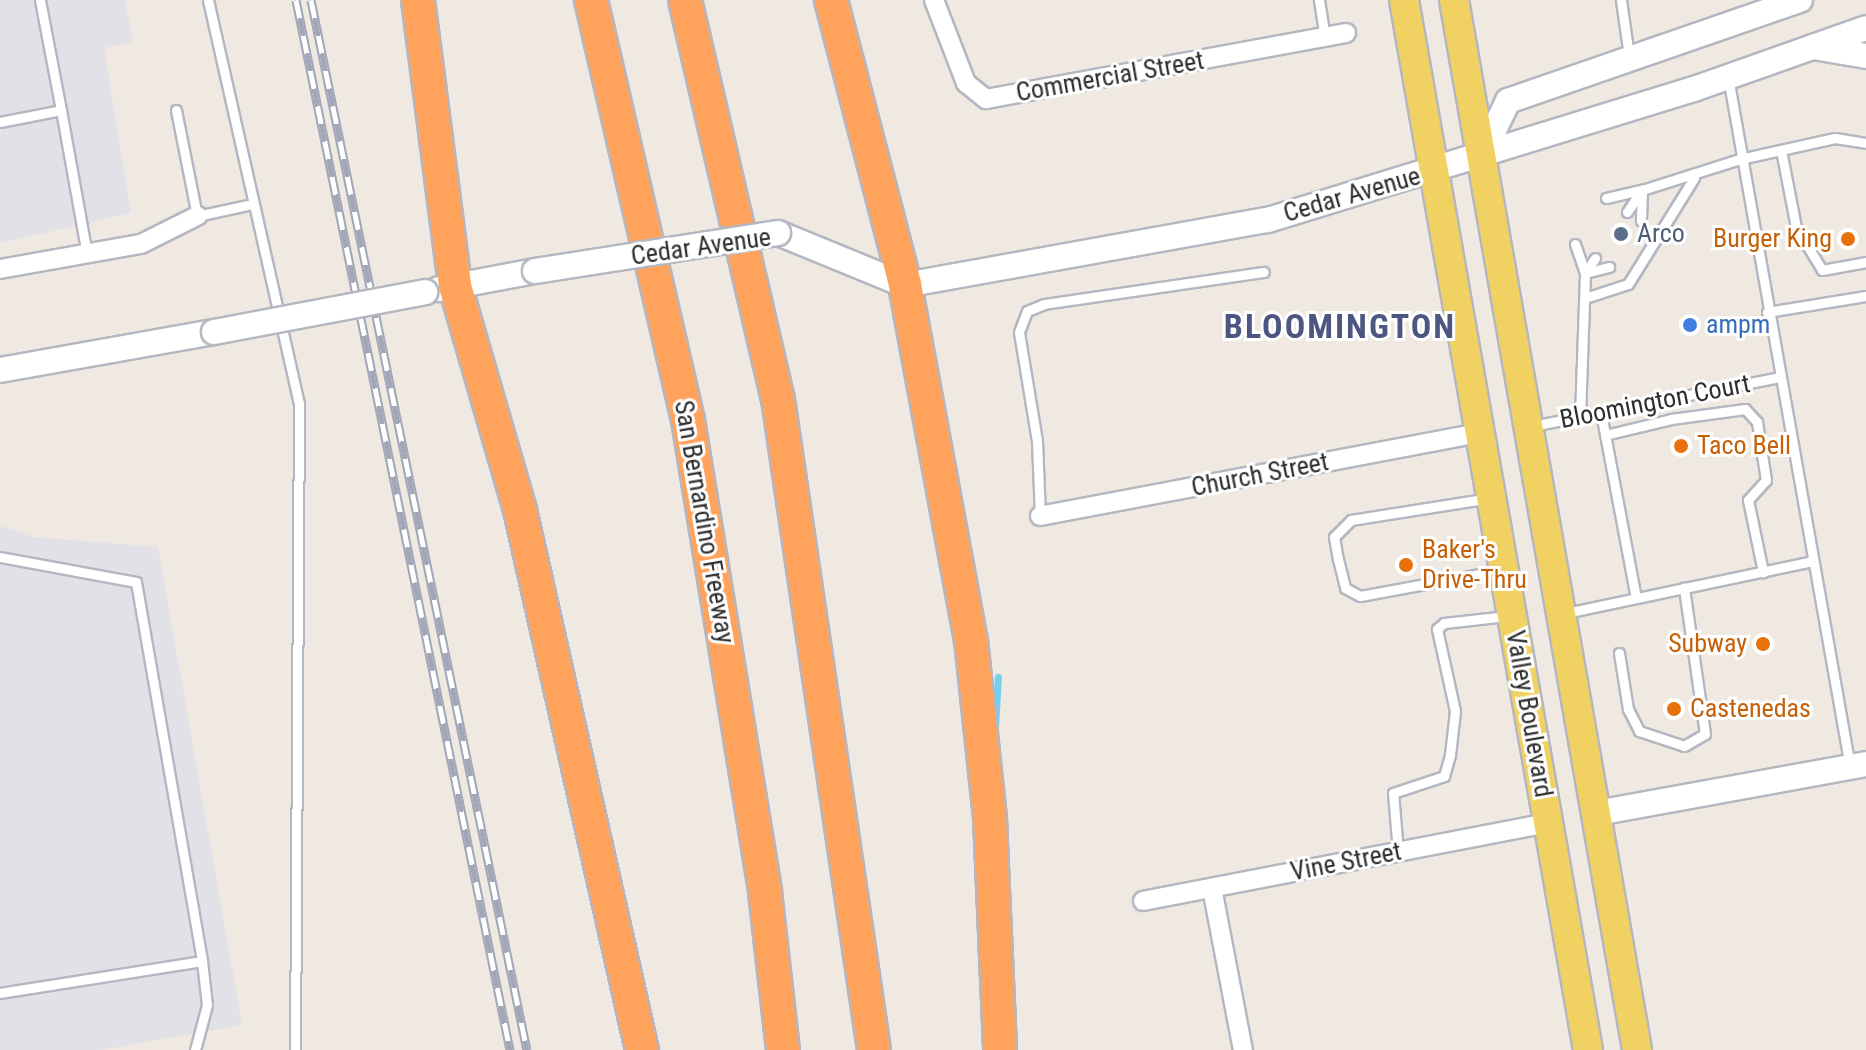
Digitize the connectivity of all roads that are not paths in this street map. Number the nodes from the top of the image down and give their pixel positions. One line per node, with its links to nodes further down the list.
1 (40, 0): 20 (lane)
2 (208, 0): 31 (lane)
3 (418, 0): 44 (highway)
4 (591, 0): 77 (highway, San Bernardino Freeway)
5 (685, 0): 78 (highway)
6 (831, 0): 43 (highway)
7 (934, 0): 15 (street, Commercial Street)
8 (1319, 0): 15 (lane)
9 (1404, 0): 27 (main road, Valley Boulevard)
10 (1454, 0): 25 (main road, Valley Boulevard)
11 (1621, 0): 18 (lane)
12 (1800, 0): 18 (main road)
13 (1866, 28): 16 (main road, Cedar Avenue)
14 (1346, 33): 15 (street, Commercial Street)
15 (1325, 37)
16 (1810, 47): 17 (main road); 19 (main road, Cedar Avenue)
17 (1866, 56)
18 (1630, 62): 25 (main road)
19 (1728, 77): 25 (main road, Cedar Avenue); 26 (lane)
20 (61, 110): 22 (lane); 36 (lane)
21 (176, 110): 33 (lane)
22 (0, 122)
23 (1866, 143): 24 (lane)
24 (1781, 150): 26 (lane); 38 (lane)
25 (1482, 155): 27 (main road, Cedar Avenue); 52 (main road, Valley Boulevard)
26 (1740, 159): 28 (lane); 47 (lane)
27 (1435, 171): 43 (main road, Cedar Avenue); 53 (main road, Valley Boulevard)
28 (1694, 178): 29 (lane); 46 (lane)
29 (1642, 190): 30 (lane); 32 (lane); 34 (lane)
30 (1606, 198)
31 (252, 204): 33 (lane); 75 (lane)
32 (1627, 212)
33 (197, 216): 36 (street)
34 (1641, 221)
35 (1575, 244): 42 (lane)
36 (87, 254): 40 (street)
37 (1595, 258): 42 (lane)
38 (1866, 262)
39 (1609, 267): 42 (lane)
40 (0, 269)
41 (1264, 272): 56 (lane)
42 (1585, 273): 46 (lane)
43 (905, 285): 44 (main road, Cedar Avenue, bridge); 79 (highway)
44 (440, 289): 48 (main road, Cedar Avenue, bridge); 76 (highway)
45 (1866, 296): 47 (lane)
46 (1585, 298): 51 (lane)
47 (1767, 312): 49 (lane)
48 (0, 370)
49 (1779, 377): 50 (lane, Bloomington Court); 58 (lane)
50 (1601, 413): 51 (lane, Bloomington Court); 54 (lane)
51 (1580, 417): 52 (lane, Bloomington Court)
52 (1531, 427): 63 (main road, Valley Boulevard)
53 (1480, 433): 55 (main road, Valley Boulevard); 56 (street, Church Street)
54 (1605, 435): 60 (lane); 62 (lane)
55 (1491, 498): 59 (main road, Valley Boulevard); 59 (lane)
56 (1040, 516)
57 (0, 557): 72 (lane)
58 (1813, 561): 60 (lane); 66 (lane)
59 (1504, 570): 64 (main road, Valley Boulevard)
60 (1763, 572): 61 (lane)
61 (1684, 588): 62 (lane); 65 (lane)
62 (1636, 598): 63 (lane)
63 (1563, 613): 67 (main road, Valley Boulevard)
64 (1512, 615): 68 (main road, Valley Boulevard); 69 (lane)
65 (1619, 653)
66 (1858, 765): 67 (main road)
67 (1597, 813): 82 (main road, Valley Boulevard)
68 (1549, 823): 69 (street, Vine Street); 81 (main road, Valley Boulevard)
69 (1398, 852): 70 (street, Vine Street)
70 (1212, 888): 71 (street, Vine Street); 80 (street)
71 (1143, 901)
72 (202, 961): 73 (lane); 74 (lane)
73 (0, 993)
74 (195, 1050)
75 (295, 1050)
76 (642, 1050)
77 (783, 1050)
78 (874, 1050)
79 (1000, 1050)
80 (1243, 1050)
81 (1588, 1050)
82 (1637, 1050)

